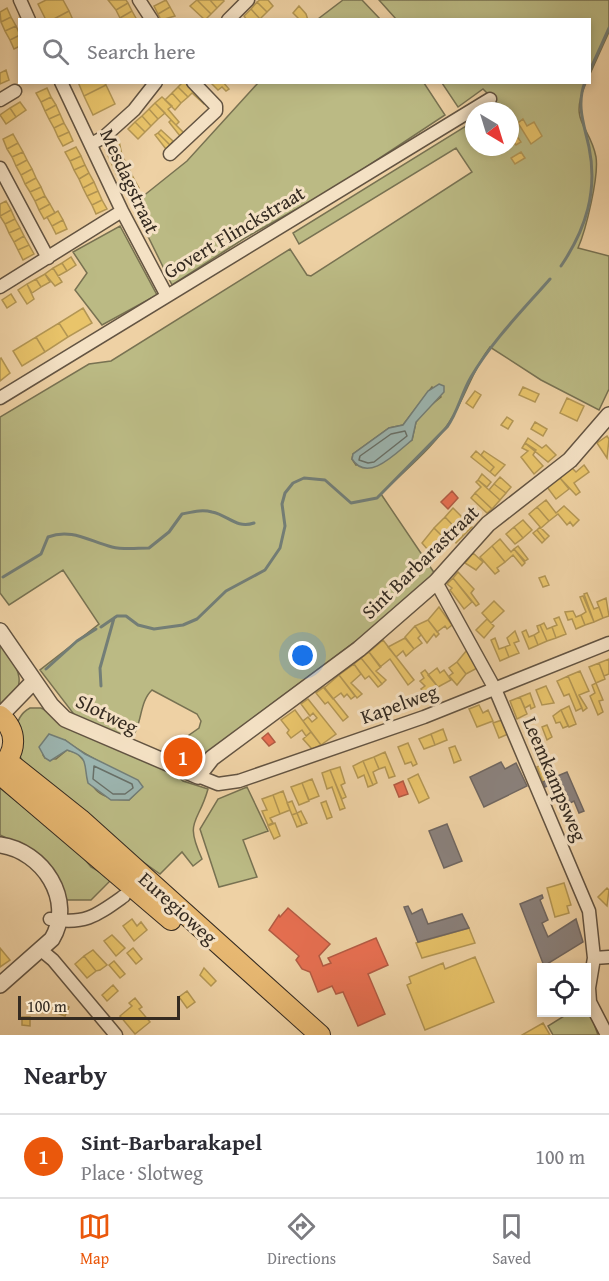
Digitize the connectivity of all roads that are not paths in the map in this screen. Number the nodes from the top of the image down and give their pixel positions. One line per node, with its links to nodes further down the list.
1 (20, 0): 4 (street)
2 (139, 0): 5 (street)
3 (248, 0): 6 (street)
4 (28, 18)
5 (151, 18)
6 (230, 18)
7 (62, 84): 13 (street, Mesdagstraat)
8 (154, 84): 13 (street)
9 (195, 84): 14 (street)
10 (15, 91): 12 (street)
11 (490, 99): 19 (street, Govert Flinckstraat)
12 (0, 100)
13 (91, 144): 16 (street, Mesdagstraat)
14 (170, 154)
15 (0, 168): 17 (street)
16 (122, 211): 17 (street); 19 (street, Mesdagstraat)
17 (48, 258): 18 (street)
18 (0, 287)
19 (167, 296): 20 (street, Govert Flinckstraat)
20 (0, 398)
21 (609, 415): 22 (street, Sint Barbarastraat)
22 (436, 582): 26 (street, Leemkampsweg); 29 (street, Sint Barbarastraat)
23 (0, 632): 25 (street, Slotweg)
24 (609, 643): 26 (street, Kapelweg)
25 (37, 685): 27 (street); 29 (street, Slotweg)
26 (495, 689): 29 (street, Kapelweg); 37 (street, Leemkampsweg)
27 (2, 719): 28 (main road)
28 (5, 764): 31 (main road, Euregioweg)
29 (198, 776)
30 (0, 784): 31 (main road, Euregioweg)
31 (30, 789): 40 (main road, Euregioweg); 41 (main road, Euregioweg)
32 (2, 844): 34 (street)
33 (124, 896): 34 (street)
34 (54, 920): 35 (street)
35 (41, 950): 38 (street); 39 (street)
36 (609, 957): 37 (street)
37 (594, 958): 42 (street, Leemkampsweg)
38 (0, 985)
39 (111, 1033)
40 (301, 1035)
41 (320, 1035)
42 (607, 1035)

